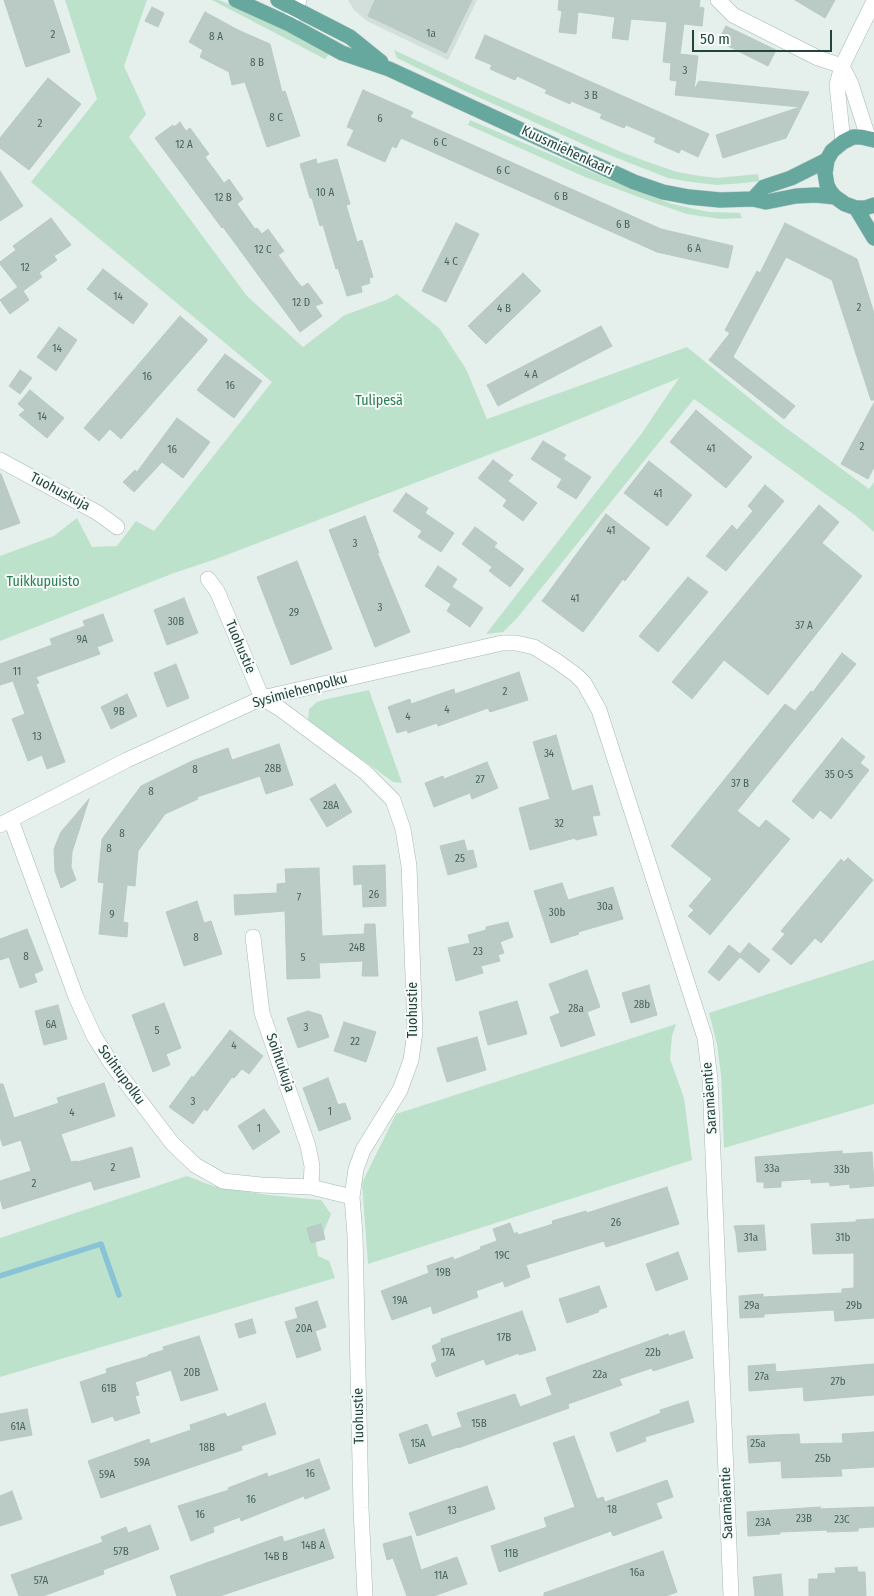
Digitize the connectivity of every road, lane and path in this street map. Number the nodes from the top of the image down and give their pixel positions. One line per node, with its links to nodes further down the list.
1 (236, 0): 6 (main road, Kuusmiehenkaari)
2 (278, 0): 5 (main road, Kuusmiehenkaari)
3 (718, 0): 7 (street)
4 (874, 1): 7 (street)
5 (297, 4): 6 (street); 8 (main road, Kuusmiehenkaari)
6 (289, 24): 8 (main road, Kuusmiehenkaari)
7 (842, 66): 9 (street); 10 (street)
8 (390, 70): 13 (main road, Kuusmiehenkaari)
9 (871, 138): 10 (main road)
10 (843, 142): 11 (main road)
11 (827, 160): 12 (main road); 13 (main road)
12 (835, 197): 13 (main road, Kuusmiehenkaari); 15 (main road)
13 (753, 199)
14 (874, 205): 15 (main road)
15 (856, 208): 16 (main road)
16 (874, 238)
17 (0, 460): 18 (street, Tuohuskuja)
18 (117, 527)
19 (208, 579): 21 (street, Tuohustie)
20 (534, 647): 21 (street, Sysimiehenpolku); 27 (street, Saramäentie)
21 (262, 698): 22 (street, Sysimiehenpolku); 25 (street, Tuohustie)
22 (6, 823): 24 (street, Soihtupolku)
23 (253, 937): 24 (street, Soihtukuja)
24 (312, 1187): 25 (street, Soihtupolku)
25 (352, 1197): 26 (street, Tuohustie)
26 (365, 1596)
27 (731, 1596)

